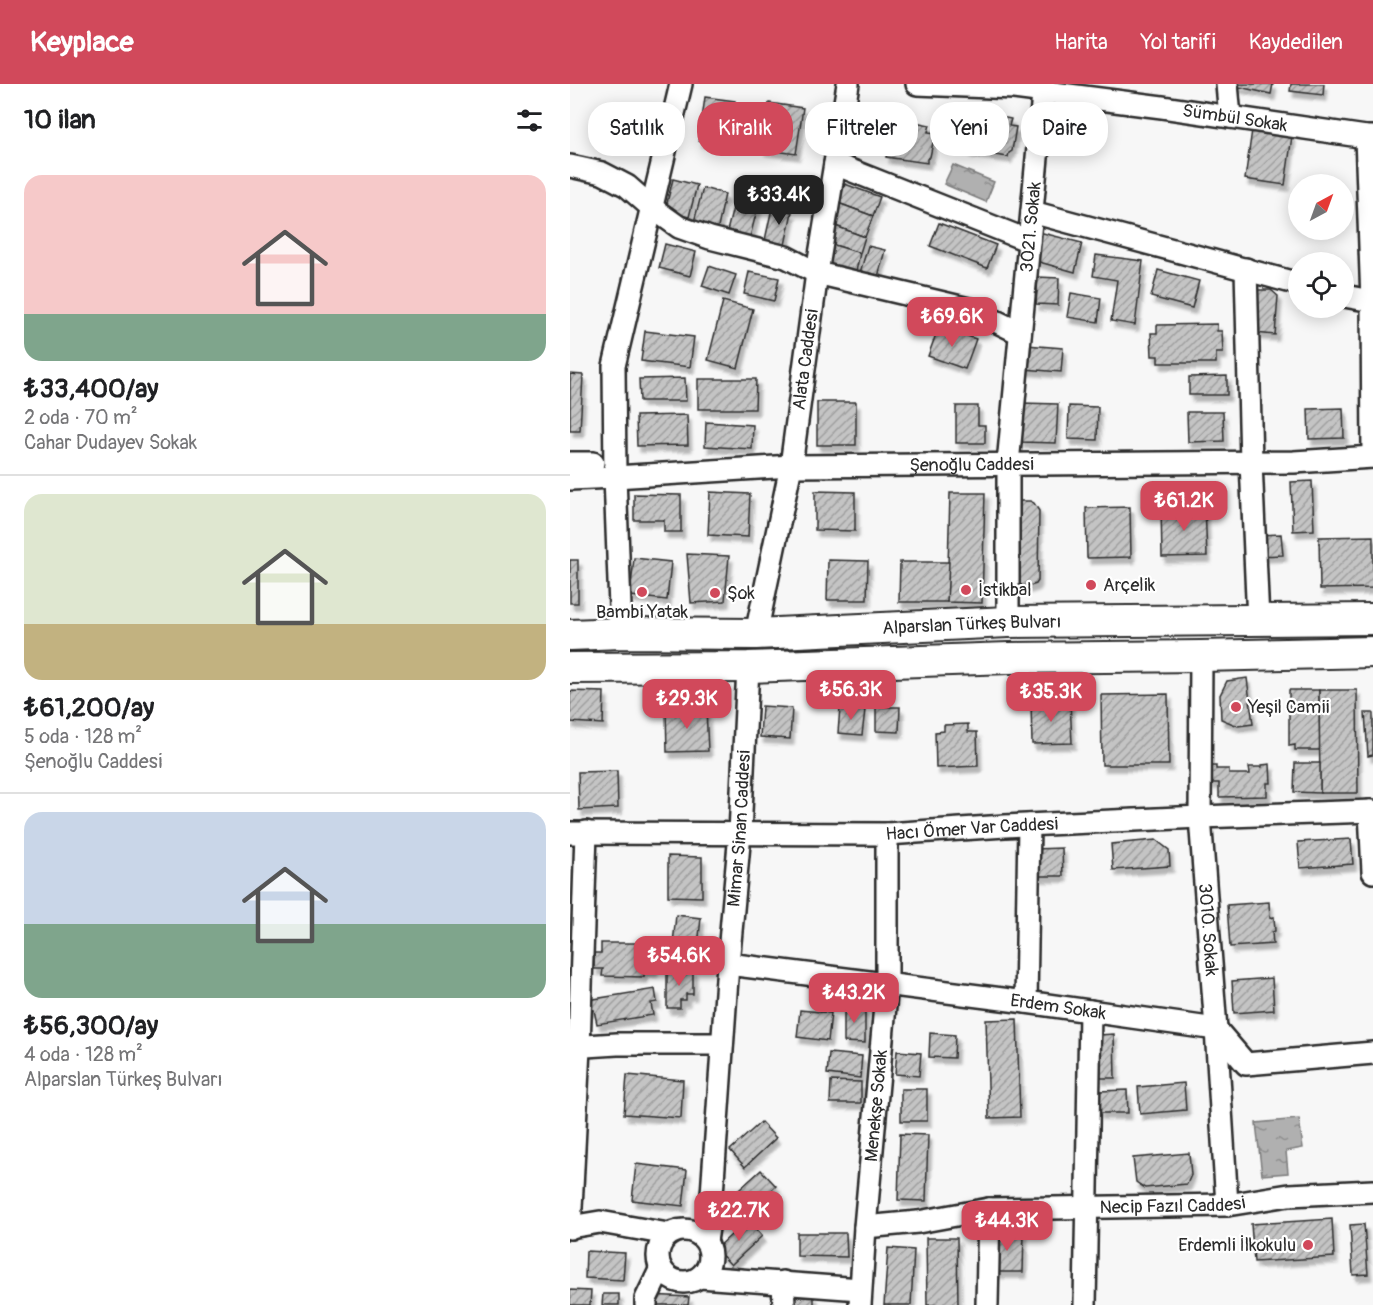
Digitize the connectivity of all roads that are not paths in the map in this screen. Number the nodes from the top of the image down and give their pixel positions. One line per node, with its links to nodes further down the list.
1 (681, 84): 10 (street)
2 (848, 84): 8 (street, Alata Caddesi)
3 (917, 84): 5 (street, Sümbül Sokak)
4 (1227, 84): 6 (street)
5 (1044, 88): 6 (street, Sümbül Sokak); 11 (street, 3021. Sokak)
6 (1230, 117): 7 (street, Sümbül Sokak)
7 (1370, 137): 17 (street)
8 (835, 164): 12 (street); 14 (street, Alata Caddesi)
9 (570, 166): 10 (street)
10 (651, 207): 14 (street); 25 (street)
11 (1032, 212): 12 (street, 3021. Sokak); 13 (street)
12 (1029, 241): 18 (street, 3021. Sokak)
13 (1246, 269): 15 (street); 21 (street)
14 (817, 273): 18 (street); 24 (street, Alata Caddesi)
15 (1288, 281)
16 (1354, 298): 17 (street)
17 (1372, 301): 19 (street)
18 (1020, 333): 23 (street, 3021. Sokak)
19 (1373, 457): 21 (street, Şenoğlu Caddesi)
20 (593, 462): 22 (street)
21 (1251, 462): 23 (street, Şenoğlu Caddesi); 28 (street)
22 (570, 463)
23 (1008, 464): 24 (street, Şenoğlu Caddesi); 29 (street, 3021. Sokak)
24 (791, 466): 25 (street, Şenoğlu Caddesi); 31 (street, Alata Caddesi)
25 (615, 477): 26 (street, Şenoğlu Caddesi); 30 (street)
26 (570, 479)
27 (1373, 619): 28 (highway, Alparslan Türkeş Bulvarı)
28 (1258, 621): 29 (highway, Alparslan Türkeş Bulvarı)
29 (1008, 622): 31 (highway, Alparslan Türkeş Bulvarı)
30 (621, 633): 31 (highway, Alparslan Türkeş Bulvarı); 32 (highway, Alparslan Türkeş Bulvarı)
31 (756, 634)
32 (570, 635)
33 (1373, 652): 34 (highway, Alparslan Türkeş Bulvarı)
34 (1201, 656): 35 (highway, Alparslan Türkeş Bulvarı); 38 (street, 3010. Sokak)
35 (748, 667): 36 (highway, Alparslan Türkeş Bulvarı); 41 (street, Mimar Sinan Caddesi)
36 (570, 668)
37 (1372, 811): 38 (street, Hacı Ömer Var Caddesi); 43 (street)
38 (1200, 817): 39 (street, Hacı Ömer Var Caddesi); 48 (street, 3010. Sokak)
39 (1029, 825): 42 (street, Hacı Ömer Var Caddesi); 46 (street)
40 (578, 833): 41 (street, Hacı Ömer Var Caddesi); 50 (street)
41 (740, 833): 42 (street, Hacı Ömer Var Caddesi); 44 (street, Mimar Sinan Caddesi)
42 (887, 834): 45 (street, Menekşe Sokak)
43 (1373, 872)
44 (728, 964): 45 (street, Erdem Sokak); 49 (street, Mimar Sinan Caddesi)
45 (887, 984): 46 (street, Erdem Sokak); 56 (street, Menekşe Sokak)
46 (1026, 1002): 47 (street, Erdem Sokak)
47 (1090, 1011): 48 (street, Erdem Sokak); 54 (street)
48 (1216, 1029): 51 (street); 53 (street, 3010. Sokak)
49 (722, 1044): 50 (street); 59 (street, Mimar Sinan Caddesi)
50 (574, 1047): 57 (street)
51 (1373, 1053)
52 (1373, 1191): 53 (street, Necip Fazıl Caddesi)
53 (1227, 1205): 54 (street, Necip Fazıl Caddesi)
54 (1086, 1207): 55 (street, Necip Fazıl Caddesi); 67 (street)
55 (989, 1209): 56 (street, Necip Fazıl Caddesi); 66 (street)
56 (865, 1227): 63 (street, Menekşe Sokak)
57 (570, 1228): 58 (street)
58 (668, 1234): 59 (street); 60 (street)
59 (706, 1241): 61 (street)
60 (661, 1268): 61 (street); 64 (street)
61 (700, 1277): 62 (street)
62 (783, 1282): 63 (street); 65 (street)
63 (860, 1297)
64 (646, 1305)
65 (784, 1305)
66 (987, 1305)
67 (1085, 1305)

